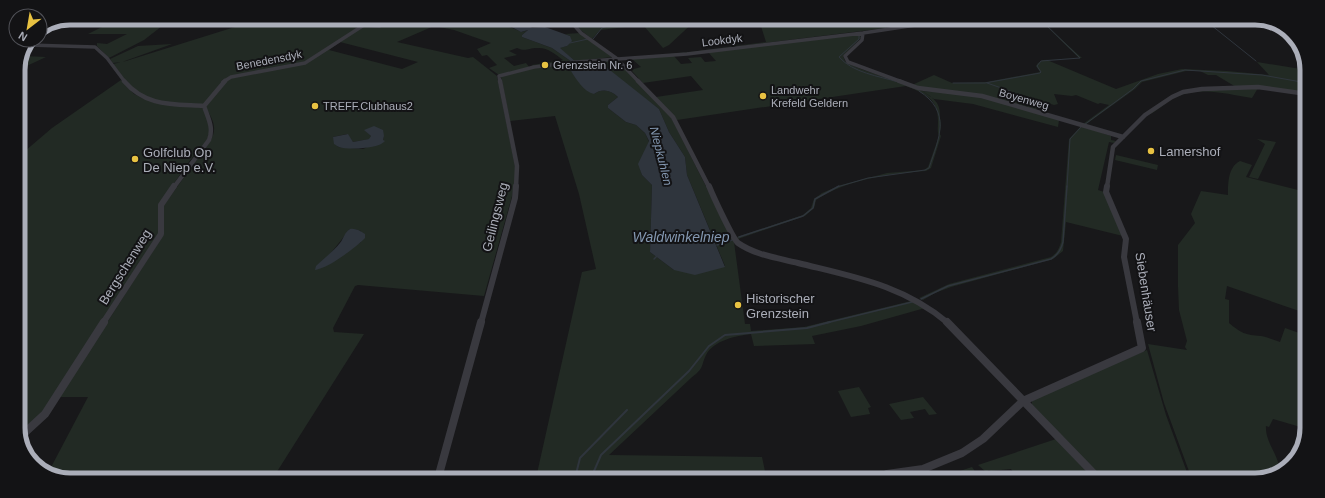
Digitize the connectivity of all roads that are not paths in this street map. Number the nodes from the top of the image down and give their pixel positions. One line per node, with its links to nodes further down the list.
1 (364, 25): 2 (street); 9 (street, Benedensdyk)
2 (382, 25)
3 (573, 25): 7 (street)
4 (916, 25): 5 (street, Lookdyk)
5 (863, 33): 7 (street, Lookdyk); 10 (street, Boyenweg)
6 (48, 46): 9 (street)
7 (616, 58): 11 (street); 13 (street, Geilingsweg)
8 (1300, 93): 10 (street, Siebenhäuser)
9 (204, 106): 12 (street, Bergschenweg)
10 (1122, 137): 11 (street, Siebenhäuser)
11 (1023, 401): 14 (street); 15 (street)
12 (25, 432)
13 (439, 473)
14 (894, 473)
15 (1093, 473)

